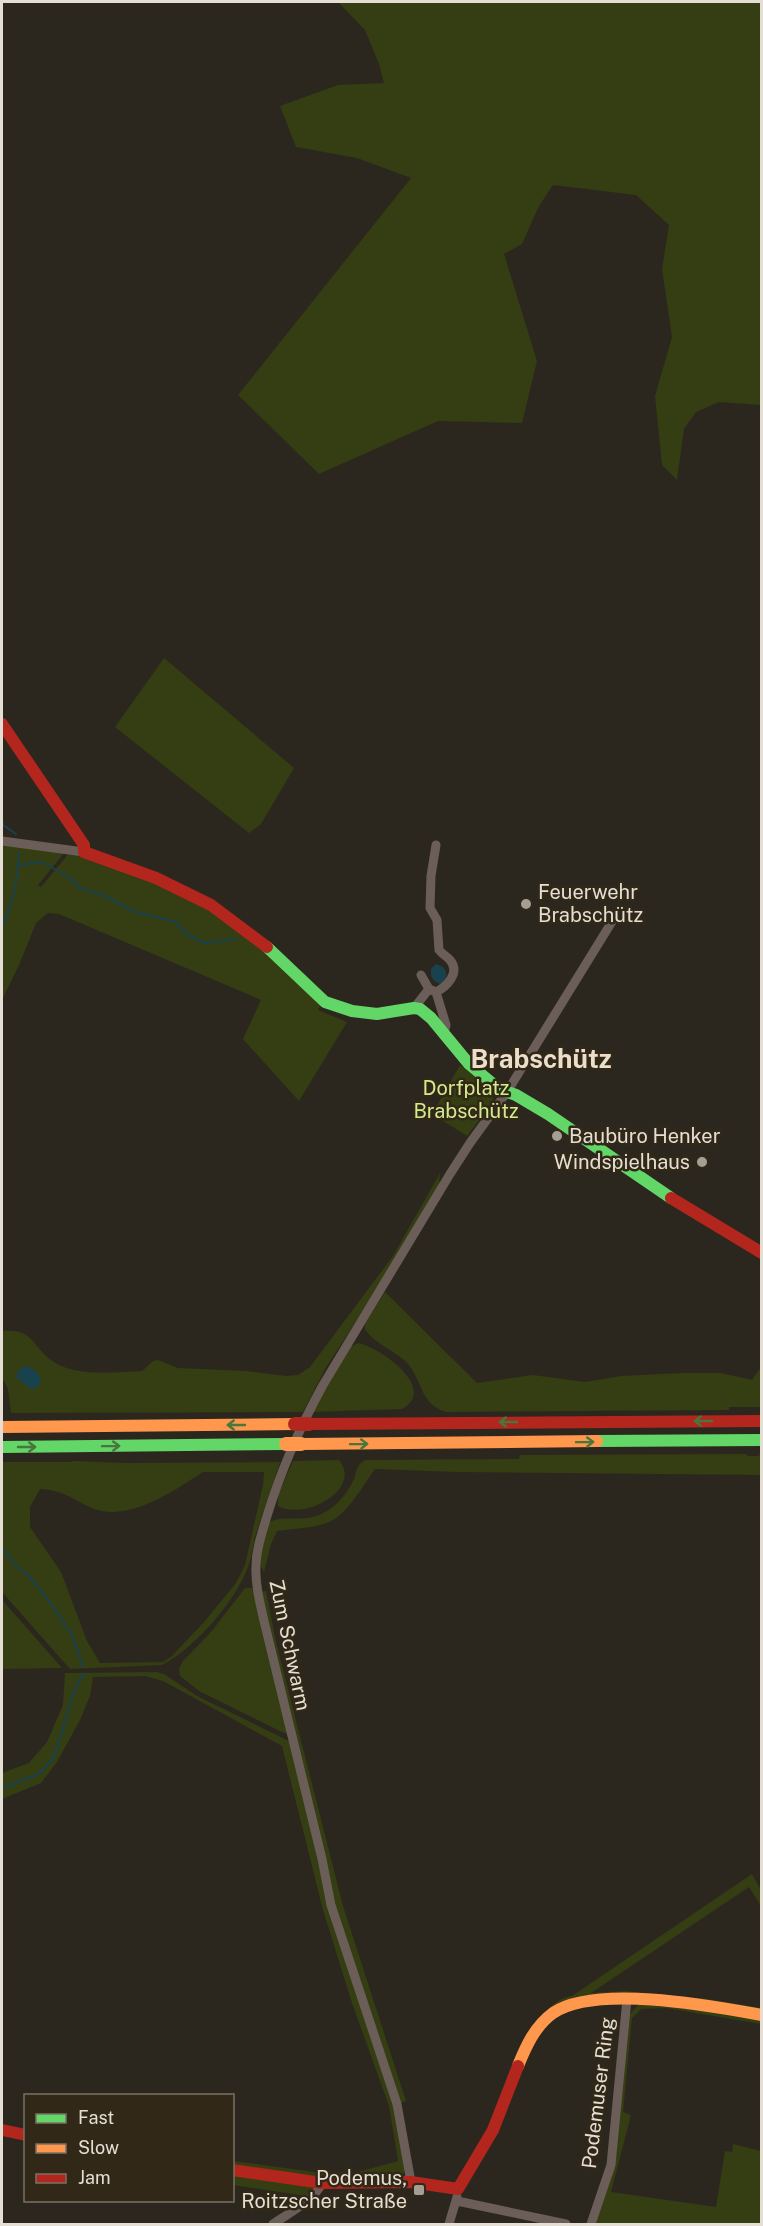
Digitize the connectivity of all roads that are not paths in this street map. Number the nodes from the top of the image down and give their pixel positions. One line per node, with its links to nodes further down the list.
1 (2, 724): 4 (main road)
2 (2, 842): 4 (street)
3 (436, 845): 7 (street)
4 (84, 852): 8 (main road)
5 (613, 920): 10 (street, Zum Schwarm)
6 (421, 975): 7 (street)
7 (432, 990): 8 (street); 9 (street)
8 (414, 1008): 9 (main road)
9 (444, 1033): 10 (main road)
10 (507, 1092): 11 (main road); 21 (street, Zum Schwarm)
11 (762, 1253)
12 (762, 1420): 13 (main road, one-way to 13, bridge)
13 (2, 1427)
14 (762, 1440): 15 (main road, one-way to 14, bridge)
15 (2, 1447)
16 (627, 1999): 17 (main road); 23 (main road); 27 (street, Podemuser Ring)
17 (762, 2015)
18 (2, 2130): 19 (main road)
19 (24, 2135)
20 (234, 2170): 22 (main road)
21 (411, 2182): 22 (main road); 23 (main road)
22 (322, 2183): 24 (street)
23 (457, 2195): 25 (street); 26 (street)
24 (273, 2224)
25 (448, 2224)
26 (567, 2224)
27 (591, 2224)

